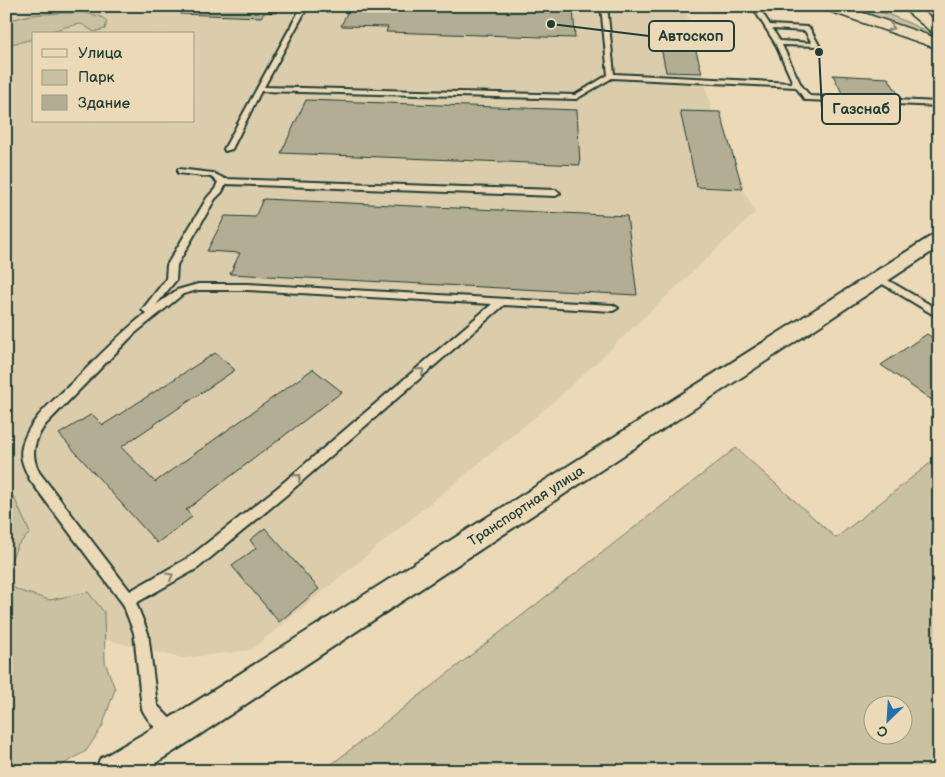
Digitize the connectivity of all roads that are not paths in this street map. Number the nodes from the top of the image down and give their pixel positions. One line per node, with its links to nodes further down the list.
1 (305, 6): 13 (lane)
2 (604, 6): 11 (lane)
3 (755, 6): 7 (lane)
4 (828, 6): 10 (main road, one-way to 10)
5 (868, 6): 8 (main road)
6 (907, 6): 8 (main road)
7 (768, 27): 9 (lane); 9 (lane)
8 (939, 31)
9 (778, 43): 12 (lane)
10 (939, 44)
11 (611, 76): 12 (lane); 13 (lane)
12 (798, 85): 14 (lane)
13 (259, 88): 15 (lane)
14 (939, 104)
15 (228, 149)
16 (181, 171): 17 (lane)
17 (222, 181): 18 (lane); 24 (lane)
18 (556, 193)
19 (939, 239): 20 (street, Транспортная улица)
20 (879, 278): 23 (lane); 26 (street, Транспортная улица)
21 (502, 302): 22 (lane); 24 (lane); 25 (lane, one-way to 21)
22 (613, 308)
23 (939, 315)
24 (130, 331): 25 (lane)
25 (128, 600): 26 (lane)
26 (173, 734): 27 (street, Транспортная улица)
27 (112, 771)

